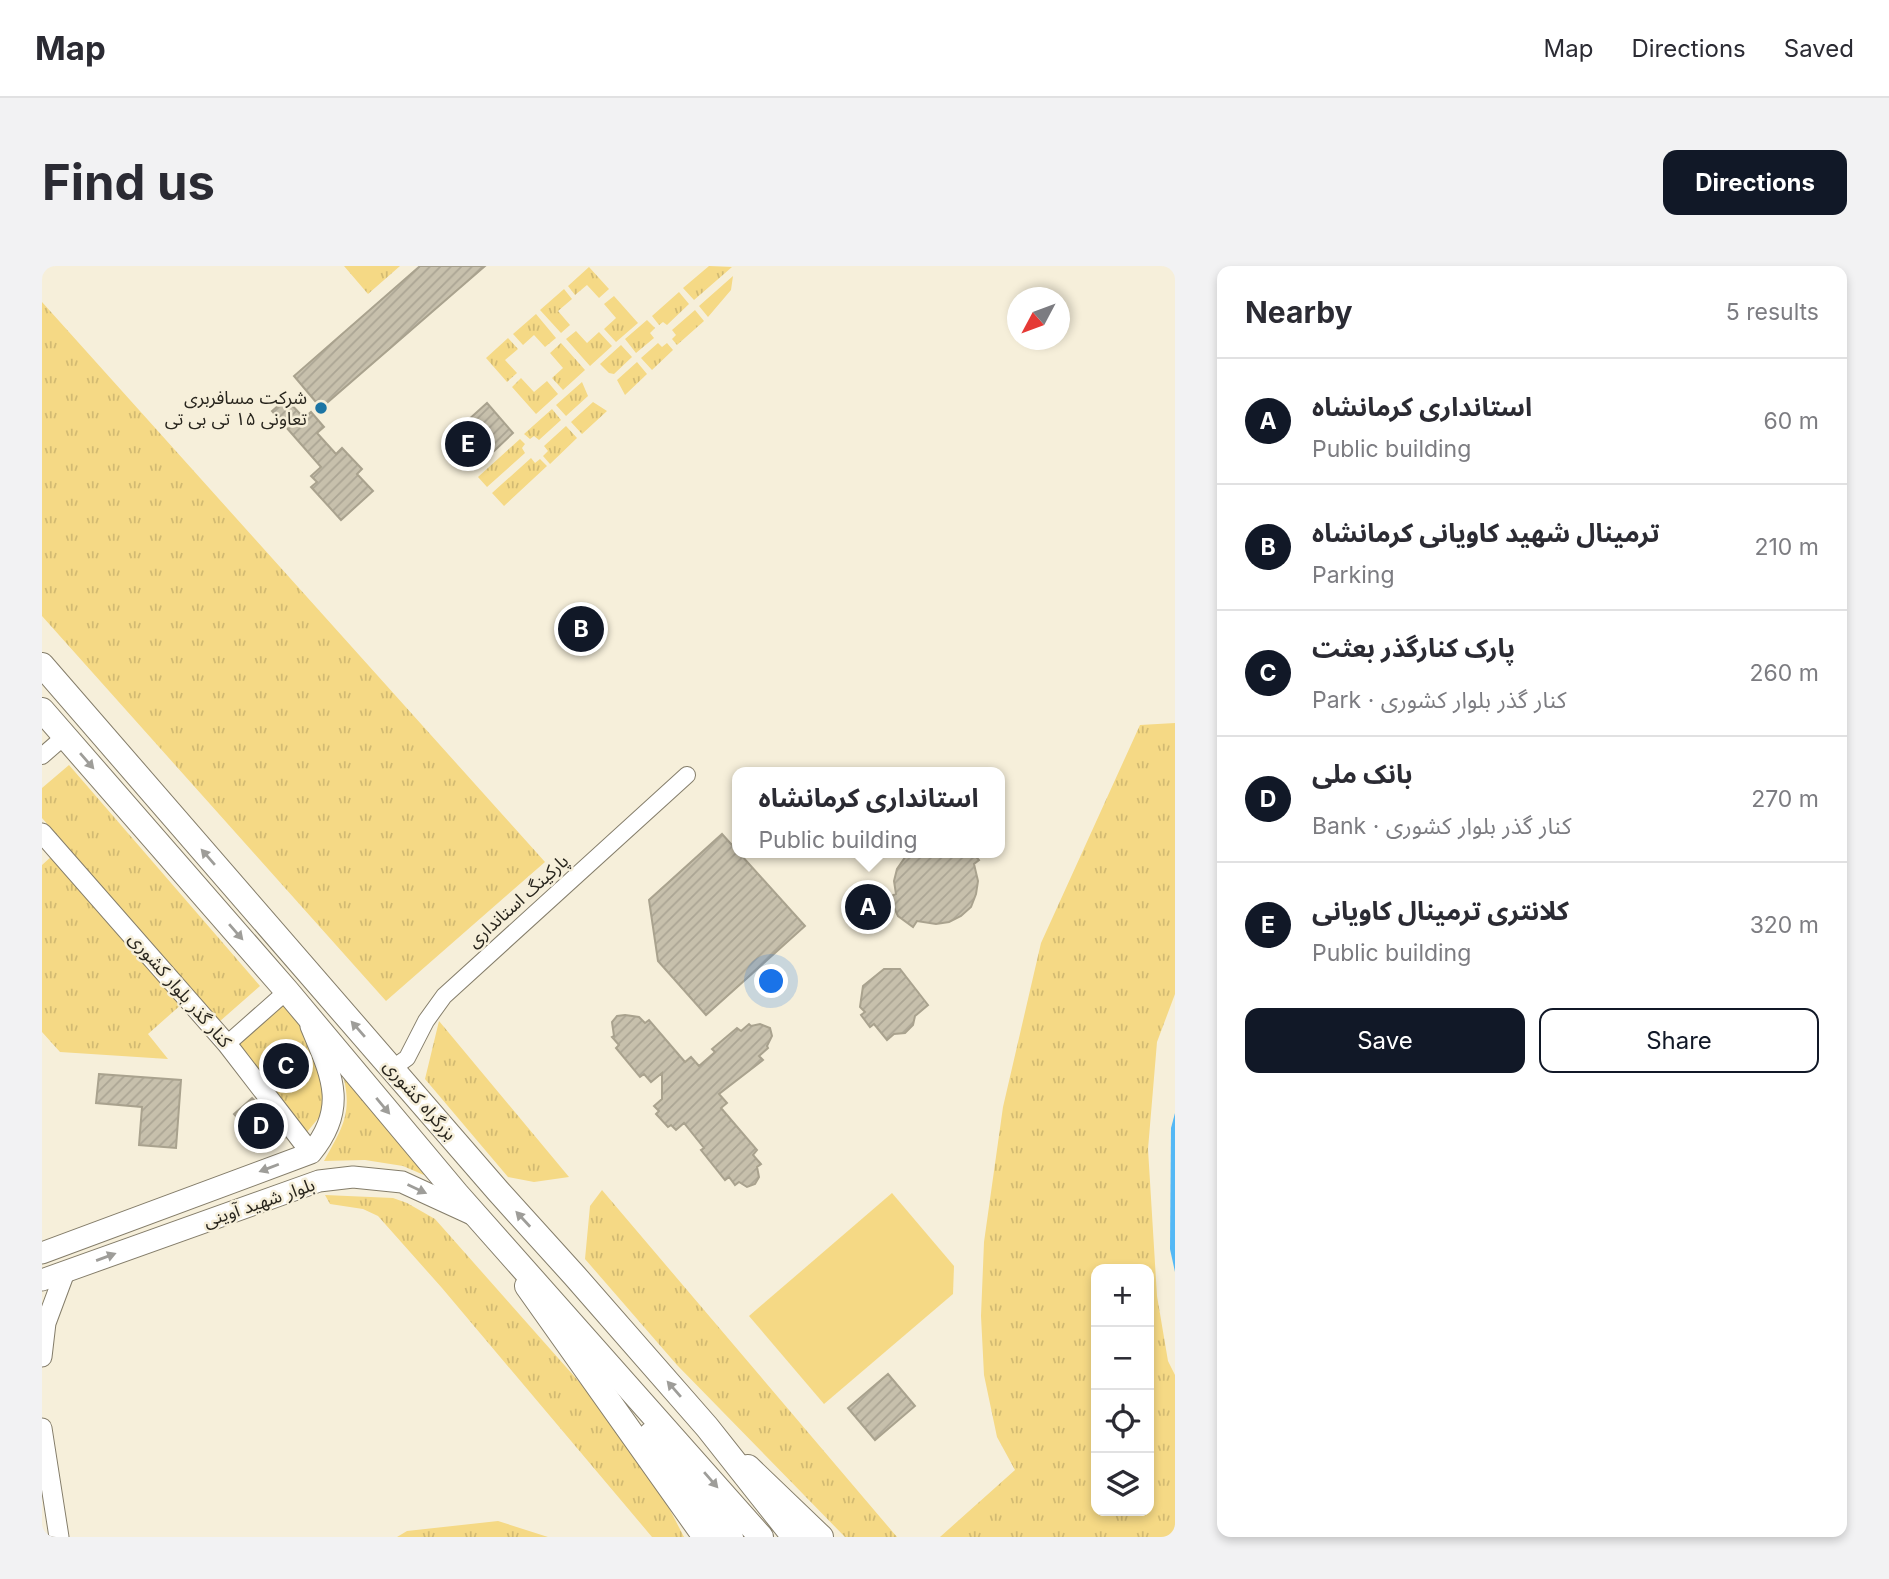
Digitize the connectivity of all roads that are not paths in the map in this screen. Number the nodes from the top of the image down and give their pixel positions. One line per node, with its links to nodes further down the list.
1 (42, 665): 10 (main road, بزرگراه کشوری, one-way to 1)
2 (42, 710): 3 (main road, بزرگراه کشوری)
3 (65, 736): 4 (street); 7 (main road, بزرگراه کشوری, one-way to 7)
4 (42, 756)
5 (687, 775): 10 (street, پارکینگ استانداری)
6 (42, 833): 9 (street, کنار گذر بلوار کشوری)
7 (287, 991): 8 (main road, بزرگراه کشوری); 9 (street)
8 (308, 1017): 11 (main road, بلوار شهید آوینی); 13 (main road, بزرگراه کشوری, one-way to 13)
9 (227, 1044): 11 (street, کنار گذر بلوار کشوری)
10 (393, 1068): 19 (main road, بزرگراه کشوری, one-way to 10)
11 (311, 1153): 12 (main road); 14 (main road, بلوار شهید آوینی, one-way to 14)
12 (319, 1181): 13 (main road, بلوار شهید آوینی, one-way to 13); 16 (main road, بلوار شهید آوینی, one-way to 12)
13 (478, 1217): 15 (main road, بزرگراه کشوری); 22 (main road)
14 (42, 1253)
15 (518, 1261): 23 (main road); 24 (main road, بزرگراه کشوری, one-way to 24)
16 (65, 1272): 17 (main road, بلوار شهید آوینی); 18 (street)
17 (42, 1280)
18 (42, 1357)
19 (707, 1427): 25 (main road, بزرگراه کشوری); 26 (main road)
20 (42, 1428): 21 (street)
21 (59, 1537)
22 (705, 1537)
23 (731, 1537)
24 (761, 1537)
25 (794, 1537)
26 (821, 1537)

